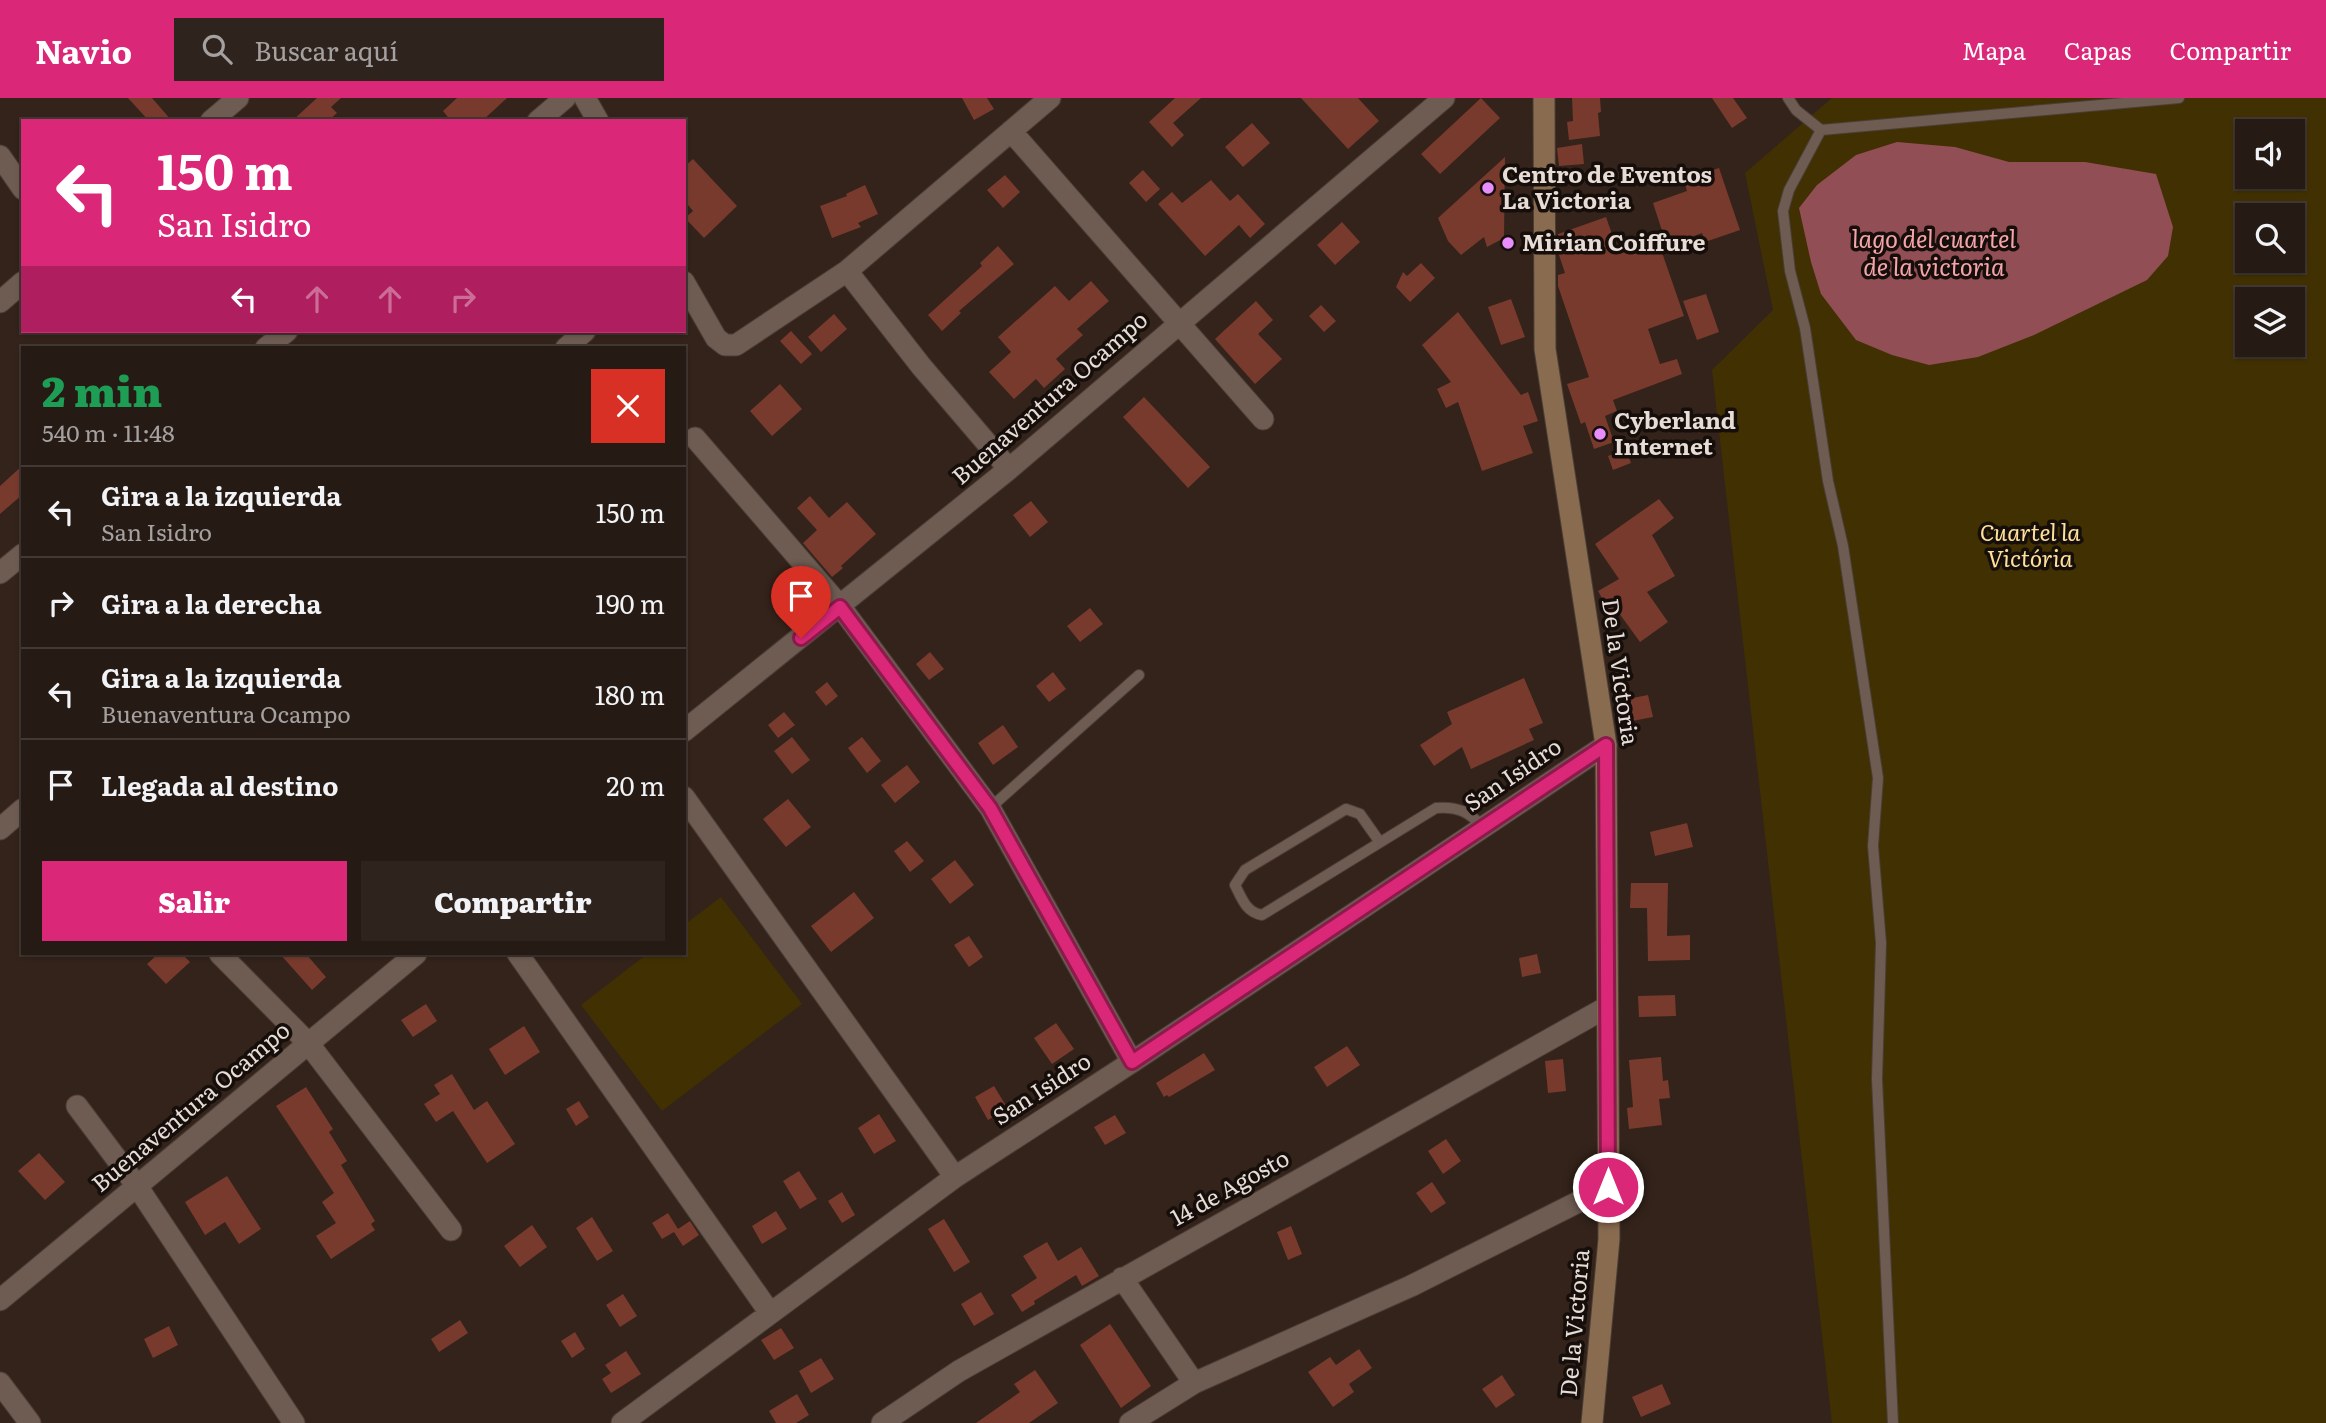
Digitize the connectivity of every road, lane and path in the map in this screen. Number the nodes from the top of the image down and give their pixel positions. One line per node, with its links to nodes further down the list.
1 (238, 98): 9 (street)
2 (565, 98): 10 (street)
3 (585, 98): 11 (street)
4 (1050, 98): 13 (street)
5 (1444, 98): 20 (street, Buenaventura Ocampo)
6 (1544, 98): 31 (main road, De la Victoria)
7 (1788, 98): 12 (lane)
8 (2179, 98): 12 (lane)
9 (213, 119)
10 (540, 119)
11 (597, 119)
12 (1821, 130): 60 (lane)
13 (1012, 131): 16 (street); 20 (street)
14 (0, 156): 15 (street)
15 (21, 186)
16 (847, 271): 18 (street); 27 (street)
17 (21, 284): 19 (street)
18 (686, 286)
19 (0, 302)
20 (1178, 323): 25 (street); 27 (street, Buenaventura Ocampo)
21 (285, 333): 23 (street)
22 (583, 333): 24 (street)
23 (268, 346)
24 (567, 346)
25 (1263, 419)
26 (695, 438): 28 (street)
27 (1009, 469): 28 (street, Buenaventura Ocampo)
28 (840, 607): 30 (street, Buenaventura Ocampo); 33 (street)
29 (1139, 675): 33 (lane)
30 (686, 729)
31 (1606, 745): 35 (street, San Isidro); 41 (main road, De la Victoria)
32 (686, 800): 45 (street)
33 (990, 808): 43 (street)
34 (21, 811): 36 (street)
35 (1483, 827): 37 (lane); 43 (street, San Isidro)
36 (0, 829)
37 (1379, 841): 37 (lane)
38 (221, 955): 42 (street)
39 (415, 955): 42 (street, Buenaventura Ocampo)
40 (519, 955): 51 (street)
41 (1607, 1007): 47 (main road, De la Victoria); 49 (street, 14 de Agosto)
42 (309, 1043): 46 (street, Buenaventura Ocampo); 48 (street)
43 (1132, 1062): 45 (street, San Isidro)
44 (76, 1106): 46 (street)
45 (955, 1177): 51 (street, San Isidro)
46 (137, 1186): 50 (street, Buenaventura Ocampo); 55 (street)
47 (1608, 1187): 53 (street); 59 (main road, De la Victoria)
48 (451, 1230)
49 (1122, 1278): 53 (street); 57 (street, 14 de Agosto)
50 (0, 1300)
51 (770, 1313): 56 (street, San Isidro)
52 (0, 1383): 54 (street)
53 (1194, 1383): 58 (street)
54 (30, 1423)
55 (294, 1423)
56 (622, 1423)
57 (882, 1423)
58 (1130, 1423)
59 (1592, 1423)
60 (1893, 1423)

